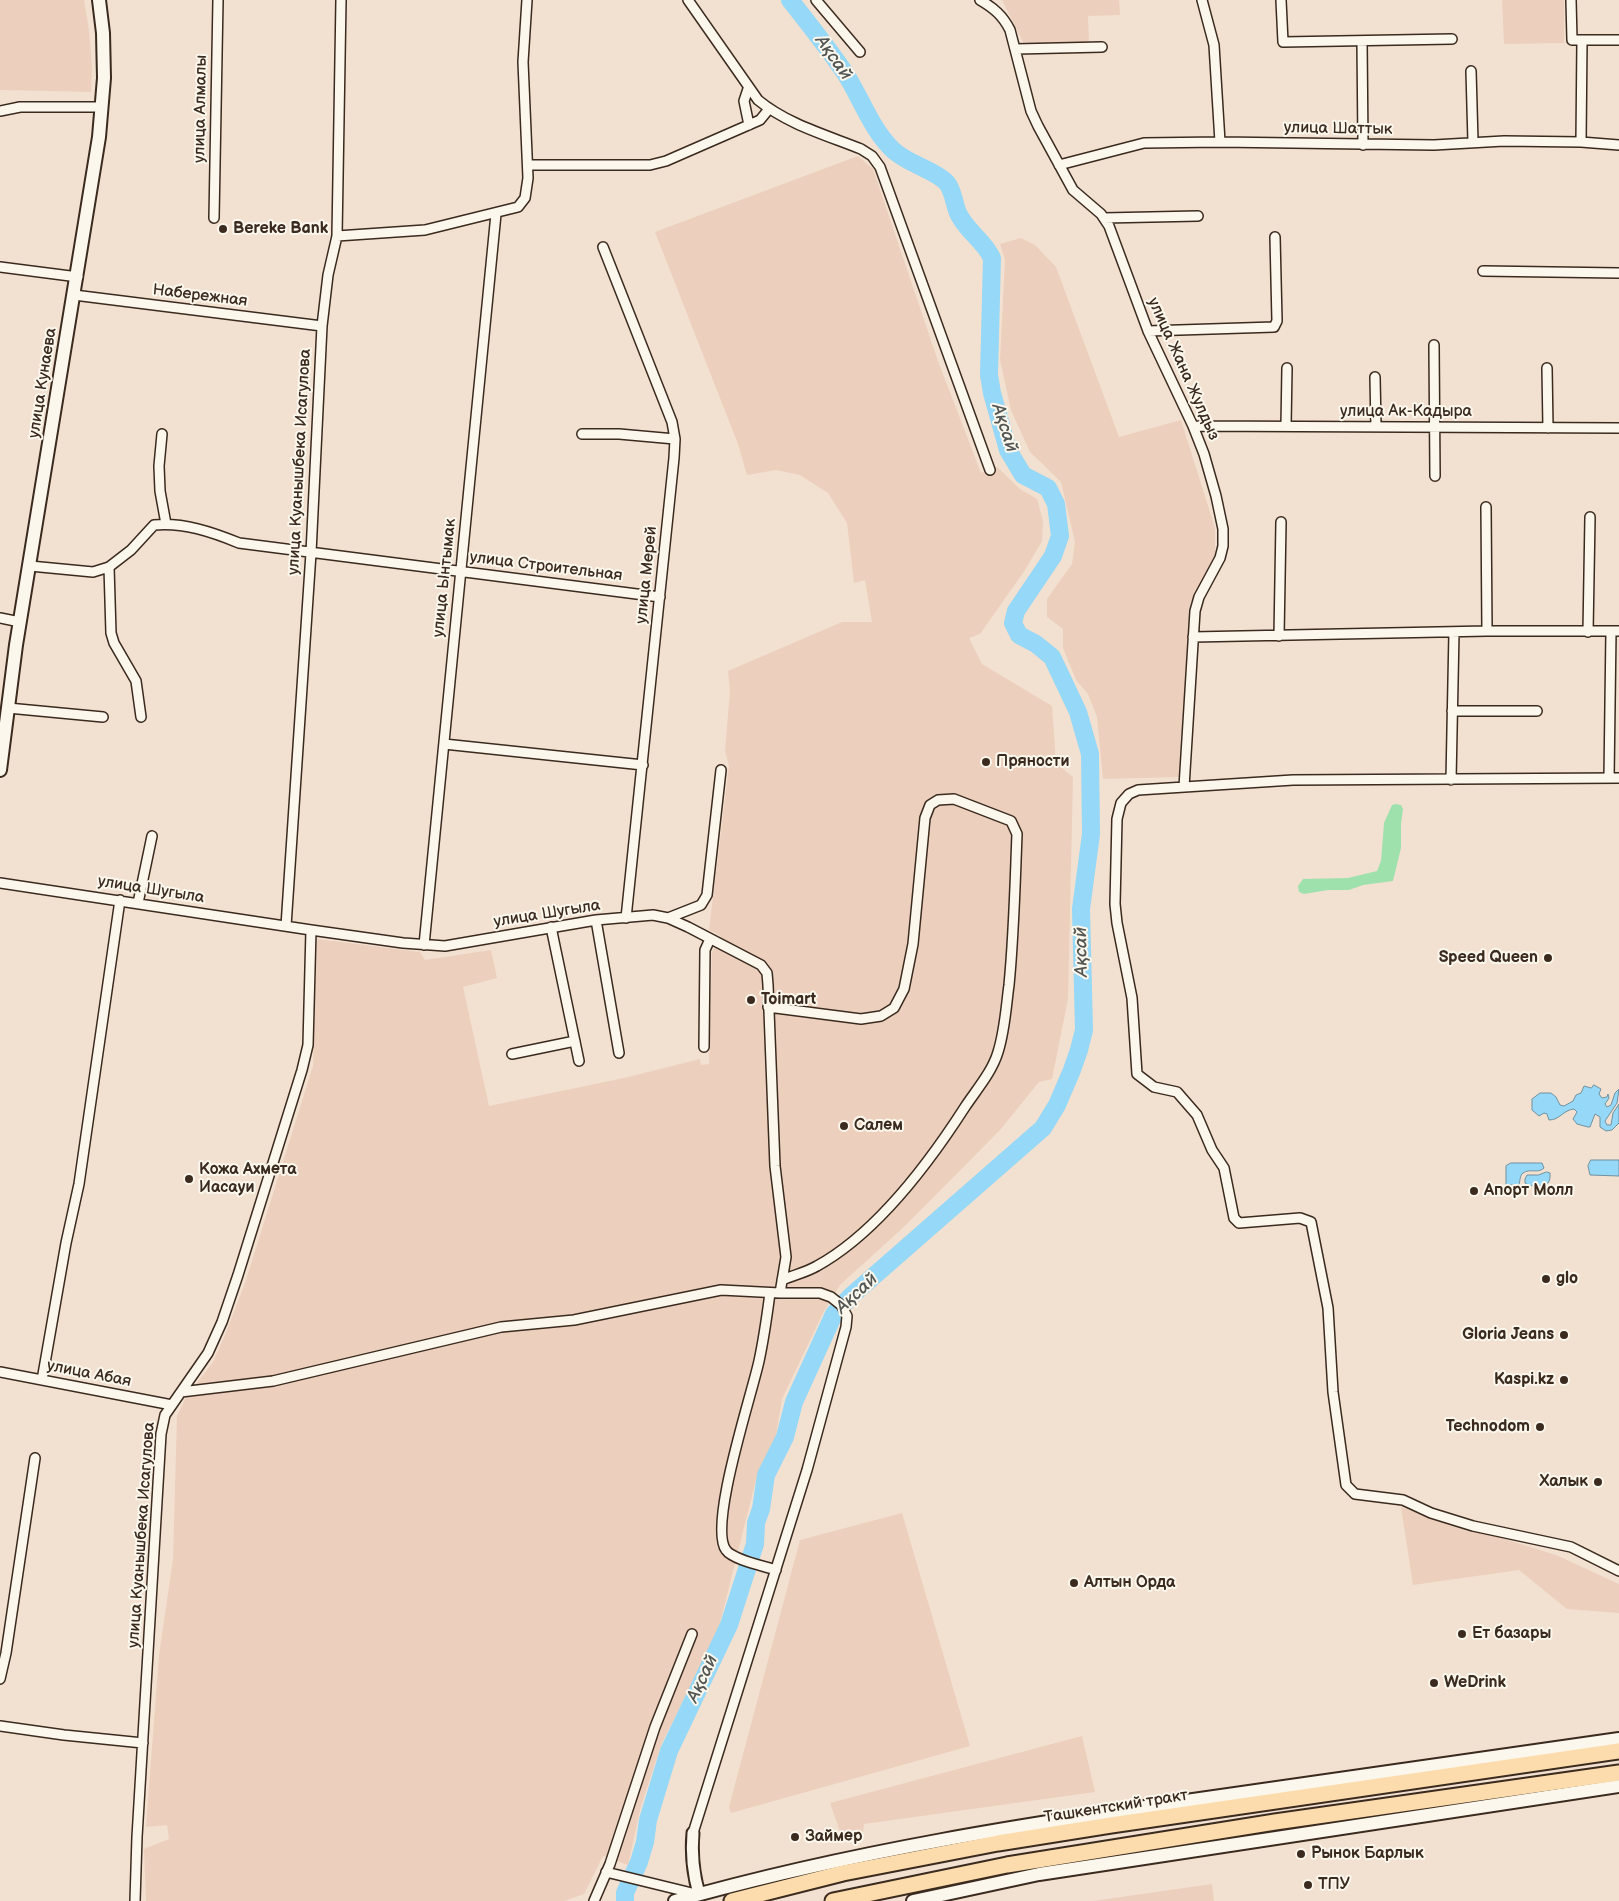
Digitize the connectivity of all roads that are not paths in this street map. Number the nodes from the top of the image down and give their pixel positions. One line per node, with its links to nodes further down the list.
1 (99, 0): 20 (main road, улица Кунаева)
2 (218, 0): 33 (street, улица Алмалы)
3 (341, 0): 35 (street, улица Куанышбека Исагулова)
4 (527, 0): 29 (street)
5 (688, 0): 19 (street)
6 (816, 0): 17 (street)
7 (980, 0): 16 (street, улица Жана Жулдыз)
8 (1202, 0): 24 (street)
9 (1281, 0): 14 (street)
10 (1572, 0): 12 (street)
11 (1452, 40): 14 (street)
12 (1582, 40): 13 (street); 26 (street)
13 (1619, 40)
14 (1362, 41): 27 (street)
15 (1102, 47): 16 (street)
16 (1016, 49): 30 (street, улица Жана Жулдыз)
17 (860, 52)
18 (1471, 71): 25 (street)
19 (748, 89): 21 (street); 23 (street)
20 (102, 107): 22 (street); 41 (main road, улица Кунаева)
21 (769, 110): 23 (street); 58 (street)
22 (0, 111)
23 (748, 125): 29 (street)
24 (1220, 142): 27 (street, улица Шаттык); 30 (street, улица Шаттык)
25 (1473, 142): 26 (street, улица Шаттык); 27 (street, улица Шаттык)
26 (1581, 142): 28 (street, улица Шаттык)
27 (1364, 145)
28 (1619, 145)
29 (528, 165): 31 (street)
30 (1059, 165): 34 (street, улица Жана Жулдыз)
31 (496, 214): 35 (street); 67 (street, улица Ынтымак)
32 (1198, 216): 34 (street)
33 (214, 218)
34 (1104, 218): 44 (street, улица Жана Жулдыз)
35 (337, 236): 43 (street, улица Куанышбека Исагулова)
36 (1274, 237): 44 (street)
37 (603, 248): 57 (street, улица Мерей)
38 (0, 267): 41 (street)
39 (1483, 271): 40 (street)
40 (1619, 273)
41 (78, 277): 42 (main road, улица Кунаева)
42 (74, 295): 43 (street, Набережная); 65 (main road, улица Кунаева)
43 (322, 326): 64 (street, улица Куанышбека Исагулова)
44 (1148, 331): 49 (street, улица Жана Жулдыз)
45 (1434, 345): 52 (street)
46 (1287, 368): 50 (street)
47 (1548, 368): 53 (street)
48 (1375, 377): 51 (street)
49 (1193, 426): 50 (street, улица Ак-Кадыра); 76 (street, улица Жана Жулдыз)
50 (1286, 426): 51 (street, улица Ак-Кадыра)
51 (1376, 427): 52 (street, улица Ак-Кадыра)
52 (1436, 427): 53 (street, улица Ак-Кадыра); 59 (street)
53 (1548, 428): 54 (street, улица Ак-Кадыра)
54 (1619, 428)
55 (162, 434): 63 (street)
56 (582, 434): 57 (street)
57 (674, 439): 68 (street, улица Мерей)
58 (990, 470)
59 (1435, 476)
60 (1486, 508): 71 (street)
61 (1590, 517): 74 (street)
62 (1281, 522): 75 (street)
63 (166, 524): 64 (street, улица Строительная); 66 (street)
64 (311, 553): 67 (street, улица Строительная); 97 (street, улица Куанышбека Исагулова)
65 (30, 566): 66 (street); 70 (main road, улица Кунаева)
66 (109, 567): 81 (street)
67 (460, 571): 68 (street, улица Строительная); 82 (street, улица Ынтымак)
68 (660, 597): 83 (street, улица Мерей)
69 (0, 618): 70 (street)
70 (20, 622): 77 (main road, улица Кунаева)
71 (1487, 631): 73 (street); 74 (street)
72 (1615, 631): 74 (street); 86 (street)
73 (1454, 632): 75 (street); 78 (street)
74 (1588, 632)
75 (1279, 636): 76 (street)
76 (1194, 637): 89 (street, улица Жана Жулдыз)
77 (8, 708): 80 (street); 84 (main road, улица Кунаева)
78 (1452, 711): 79 (street); 88 (street)
79 (1537, 711)
80 (103, 717)
81 (141, 717)
82 (444, 744): 83 (street); 101 (street, улица Ынтымак)
83 (643, 765): 94 (street, улица Мерей)
84 (0, 770)
85 (721, 770): 95 (street)
86 (1608, 778): 87 (street); 88 (street)
87 (1619, 778)
88 (1451, 780): 89 (street)
89 (1184, 787): 116 (street)
90 (152, 836): 93 (street)
91 (0, 883): 92 (street, улица Шугыла)
92 (120, 900): 93 (street, улица Шугыла); 111 (street)
93 (138, 903): 97 (street, улица Шугыла)
94 (626, 918): 95 (street, улица Шугыла); 96 (street, улица Шугыла)
95 (668, 918): 100 (street, улица Шугыла)
96 (596, 920): 98 (street, улица Шугыла); 105 (street)
97 (286, 926): 99 (street, улица Шугыла)
98 (551, 927): 101 (street, улица Шугыла); 103 (street)
99 (311, 930): 101 (street, улица Шугыла); 112 (street, улица Куанышбека Исагулова)
100 (710, 939): 102 (street, улица Шугыла); 104 (street)
101 (424, 945)
102 (768, 1007): 108 (street, улица Шугыла); 108 (street)
103 (575, 1041): 106 (street); 107 (street)
104 (704, 1046)
105 (619, 1053)
106 (512, 1054)
107 (580, 1061)
108 (782, 1280): 109 (street, улица Шугыла)
109 (775, 1293): 112 (street); 115 (street, улица Шугыла); 115 (street)
110 (0, 1372): 111 (street, улица Абая)
111 (42, 1380): 113 (street, улица Абая)
112 (181, 1392): 113 (street, улица Куанышбека Исагулова)
113 (172, 1405): 121 (street, улица Куанышбека Исагулова)
114 (35, 1458): 118 (street)
115 (776, 1570): 125 (street)
116 (1619, 1571)
117 (692, 1634): 126 (street)
118 (0, 1679)
119 (0, 1726): 121 (street)
120 (1619, 1739): 127 (main road)
121 (144, 1743): 128 (street, улица Куанышбека Исагулова)
122 (1619, 1751): 131 (highway, Ташкентский тракт)
123 (1619, 1773): 132 (highway)
124 (1616, 1787): 133 (main road)
125 (693, 1833): 127 (street)
126 (606, 1872): 127 (street); 129 (street)
127 (699, 1894): 130 (main road)
128 (135, 1901)
129 (594, 1901)
130 (675, 1901)
131 (732, 1901)
132 (833, 1901)
133 (913, 1901)

